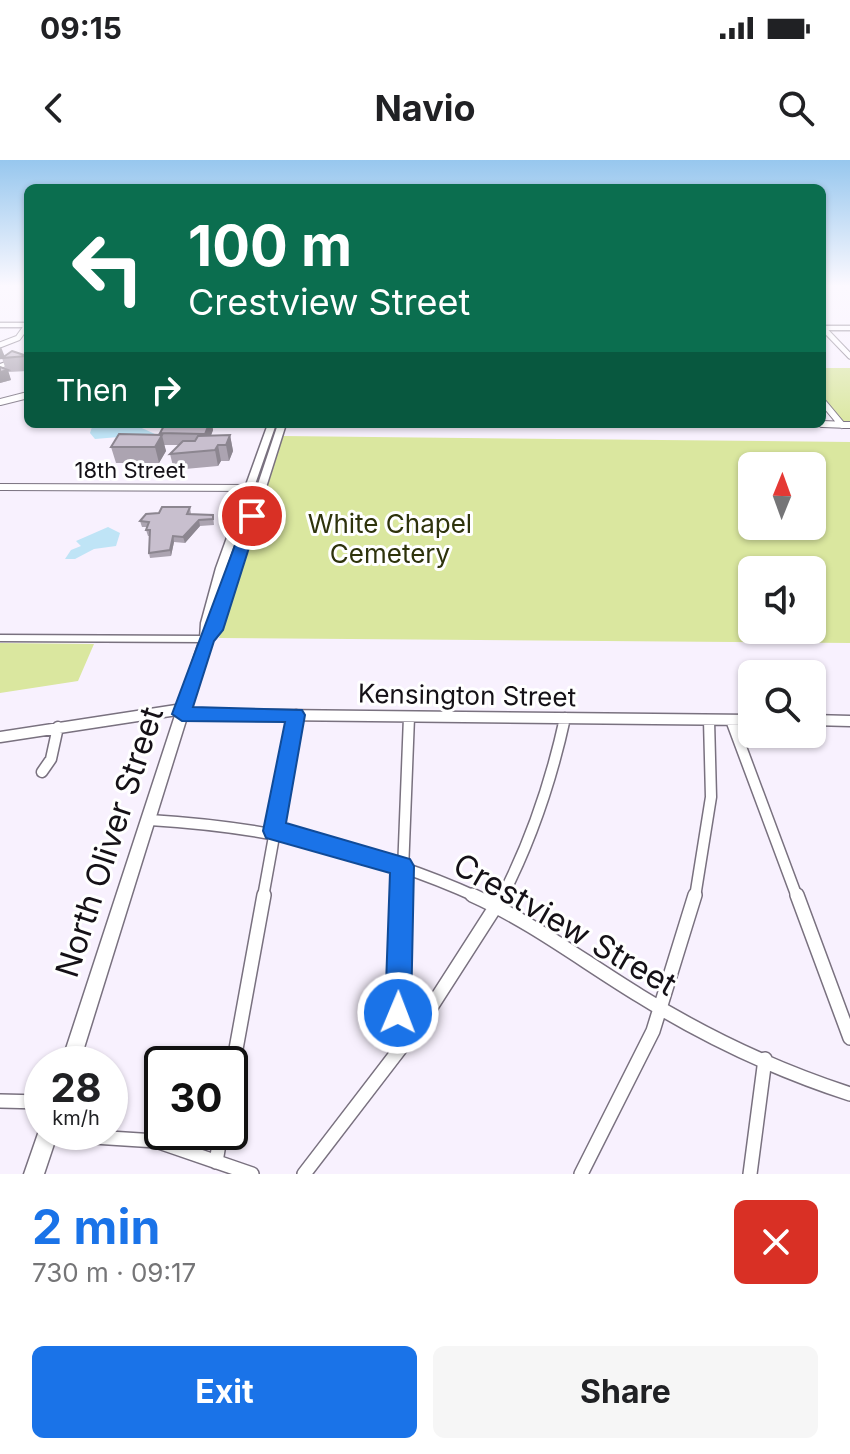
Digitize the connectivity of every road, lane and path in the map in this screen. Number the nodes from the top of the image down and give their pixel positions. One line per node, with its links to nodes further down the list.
1 (21, 333): 3 (street)
2 (828, 333): 4 (street)
3 (0, 343)
4 (850, 356)
5 (24, 357): 6 (street)
6 (0, 366)
7 (24, 394): 8 (street)
8 (0, 400)
9 (826, 405): 11 (street)
10 (826, 424): 11 (street)
11 (846, 425)
12 (271, 428): 15 (main road, North Oliver Street)
13 (280, 428): 15 (main road, North Oliver Street)
14 (0, 489): 15 (street, 18th Street)
15 (254, 491): 17 (main road, North Oliver Street)
16 (0, 638): 17 (street)
17 (206, 639): 18 (main road, North Oliver Street)
18 (182, 711): 19 (street, Kensington Street); 27 (street, Kensington Street); 30 (main road, North Oliver Street)
19 (296, 715): 20 (street, Kensington Street); 31 (street)
20 (409, 717): 21 (street, Kensington Street); 32 (street)
21 (565, 718): 22 (street, Kensington Street); 33 (street)
22 (709, 720): 23 (street, Kensington Street); 34 (street)
23 (731, 720): 24 (street, Kensington Street); 35 (street)
24 (738, 720)
25 (826, 721): 26 (street)
26 (849, 723)
27 (58, 727): 28 (street, Kensington Street); 29 (street)
28 (0, 737)
29 (42, 772)
30 (150, 820): 31 (street, Crestview Street); 37 (main road, North Oliver Street)
31 (274, 831): 32 (street, Crestview Street); 38 (street)
32 (402, 866): 33 (street, Crestview Street); 36 (street)
33 (498, 908): 34 (street, Crestview Street); 36 (street)
34 (660, 1008): 39 (street, Crestview Street); 50 (street)
35 (850, 1038)
36 (406, 1039): 49 (street)
37 (76, 1046)
38 (236, 1046)
39 (765, 1059): 40 (street, Crestview Street); 51 (street)
40 (850, 1094)
41 (0, 1101): 42 (street)
42 (24, 1102)
43 (128, 1139): 46 (street)
44 (42, 1150): 47 (main road)
45 (218, 1150): 46 (street)
46 (216, 1162): 48 (street)
47 (34, 1174)
48 (252, 1174)
49 (304, 1174)
50 (581, 1174)
51 (750, 1174)

